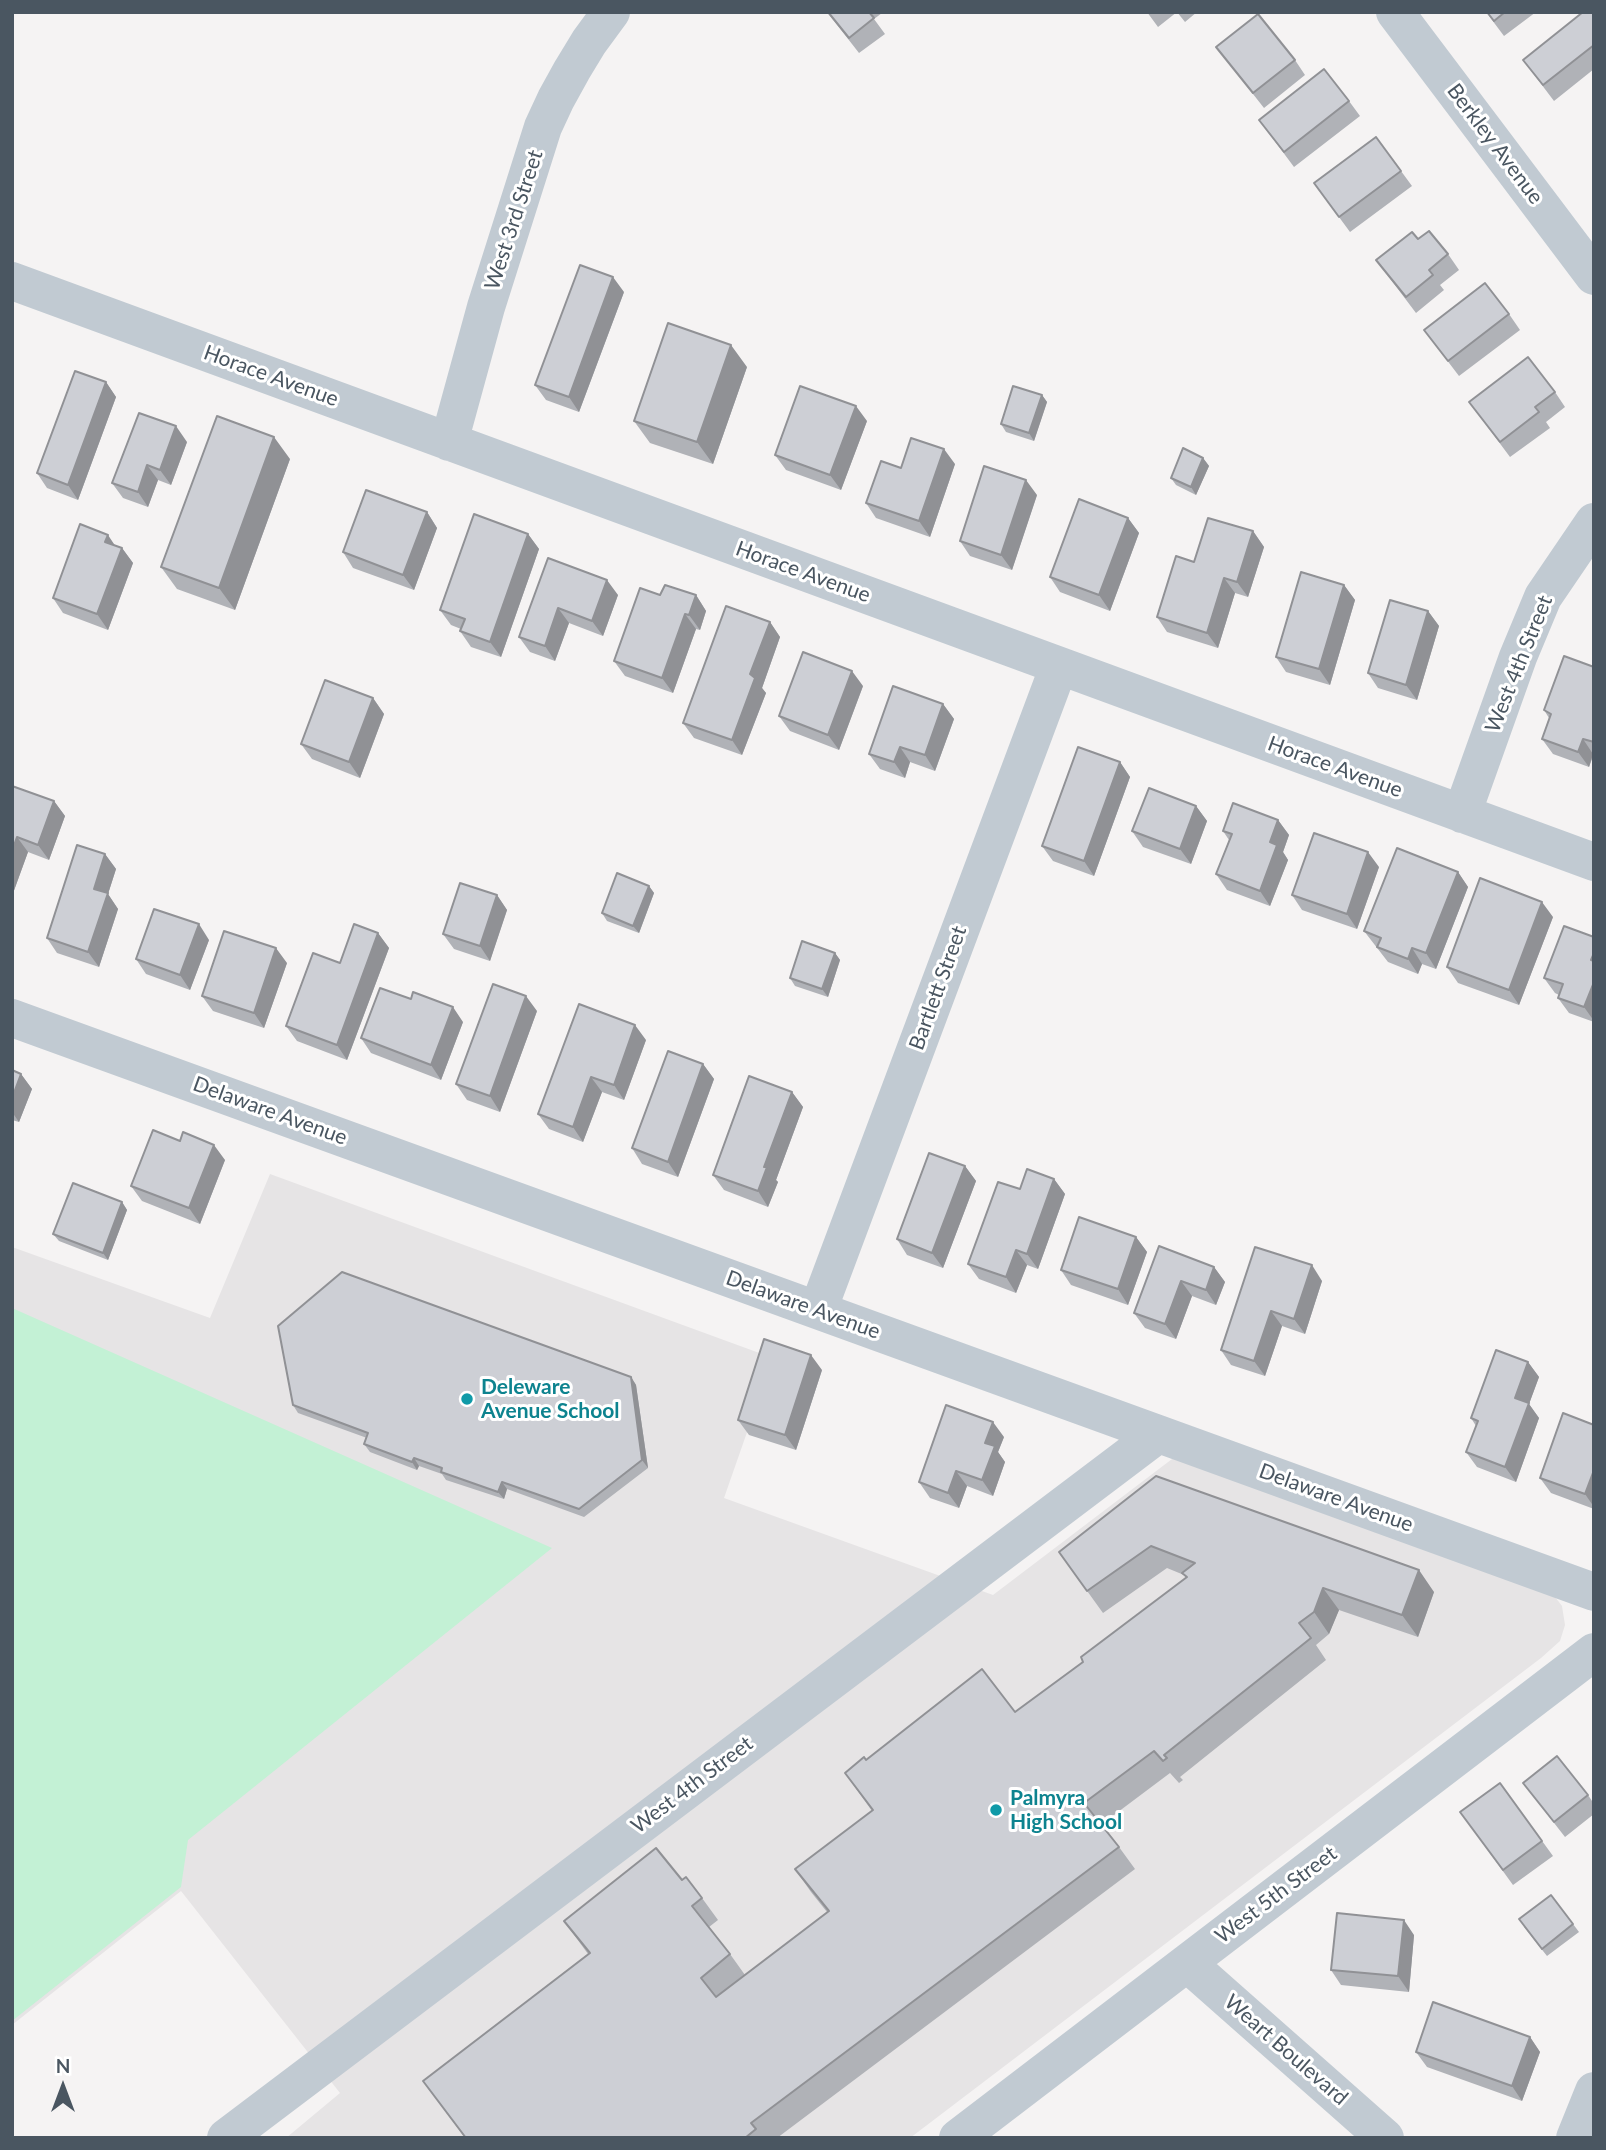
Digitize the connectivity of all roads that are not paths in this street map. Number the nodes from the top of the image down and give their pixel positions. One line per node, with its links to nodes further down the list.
1 (611, 12): 5 (street, West 3rd Street)
2 (1395, 12): 3 (street, Berkley Avenue)
3 (1594, 276)
4 (12, 281): 5 (street, Horace Avenue)
5 (449, 442): 7 (street, Horace Avenue)
6 (1594, 522): 8 (street, West 4th Street)
7 (1059, 666): 8 (street, Horace Avenue); 11 (street, Bartlett Street)
8 (1462, 814): 9 (street, Horace Avenue)
9 (1594, 862)
10 (12, 1018): 11 (street, Delaware Avenue)
11 (818, 1310): 12 (street, Delaware Avenue)
12 (1158, 1434): 13 (street, Delaware Avenue); 17 (street, West 4th Street)
13 (1594, 1592)
14 (1594, 1652): 15 (street, West 5th Street)
15 (1187, 1963): 18 (street, West 5th Street); 19 (street, Weart Boulevard)
16 (1594, 2091): 20 (street)
17 (226, 2138)
18 (958, 2138)
19 (1385, 2138)
20 (1575, 2138)

